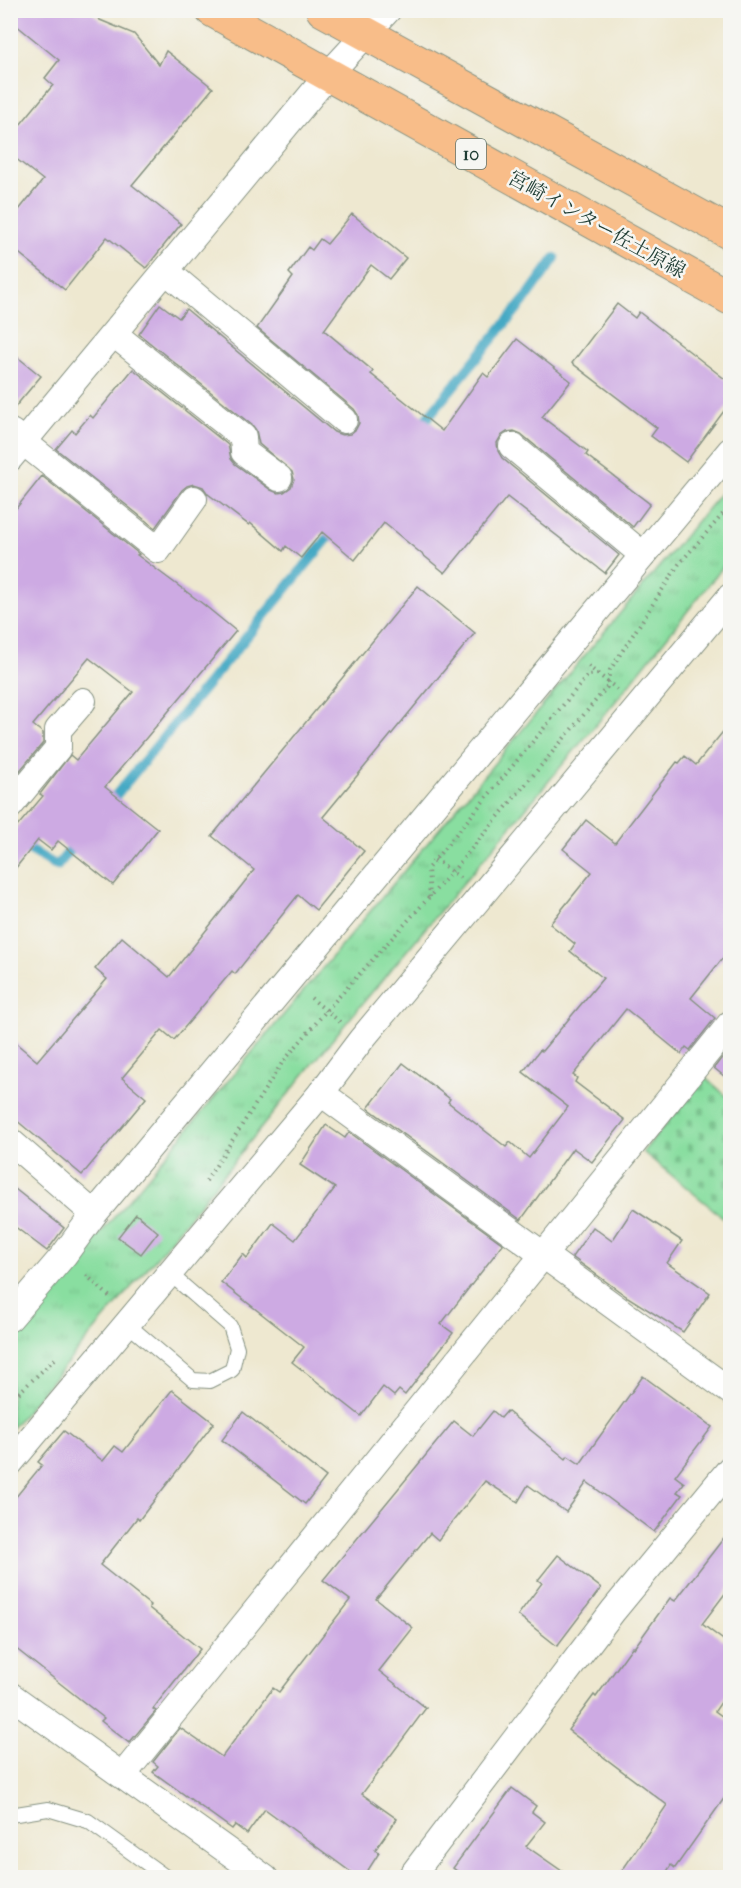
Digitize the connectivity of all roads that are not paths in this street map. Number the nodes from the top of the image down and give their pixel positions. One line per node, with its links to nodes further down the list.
1 (212, 10): 4 (main road, 宮崎インター佐土原線 / 10)
2 (323, 10): 3 (main road)
3 (377, 22): 4 (street); 5 (main road)
4 (328, 75): 6 (street); 7 (main road, 宮崎インター佐土原線 / 10)
5 (730, 233)
6 (166, 271): 8 (street); 9 (street)
7 (730, 298)
8 (114, 334): 10 (street); 13 (street)
9 (344, 420)
10 (15, 444): 14 (street)
11 (512, 446): 15 (street)
12 (730, 451): 15 (street)
13 (279, 478)
14 (194, 499)
15 (644, 555): 22 (street)
16 (730, 597): 20 (street)
17 (83, 701): 18 (street)
18 (10, 806)
19 (730, 1023): 23 (street)
20 (321, 1093): 23 (street); 24 (street)
21 (10, 1141): 22 (street)
22 (94, 1214): 25 (street)
23 (544, 1255): 27 (street); 31 (street)
24 (169, 1273): 26 (street); 26 (lane)
25 (10, 1318)
26 (126, 1323): 28 (street)
27 (730, 1391)
28 (10, 1463)
29 (730, 1469): 35 (street)
30 (10, 1695): 31 (street)
31 (123, 1775): 34 (street)
32 (10, 1815): 33 (lane)
33 (167, 1878)
34 (265, 1878)
35 (410, 1878)

